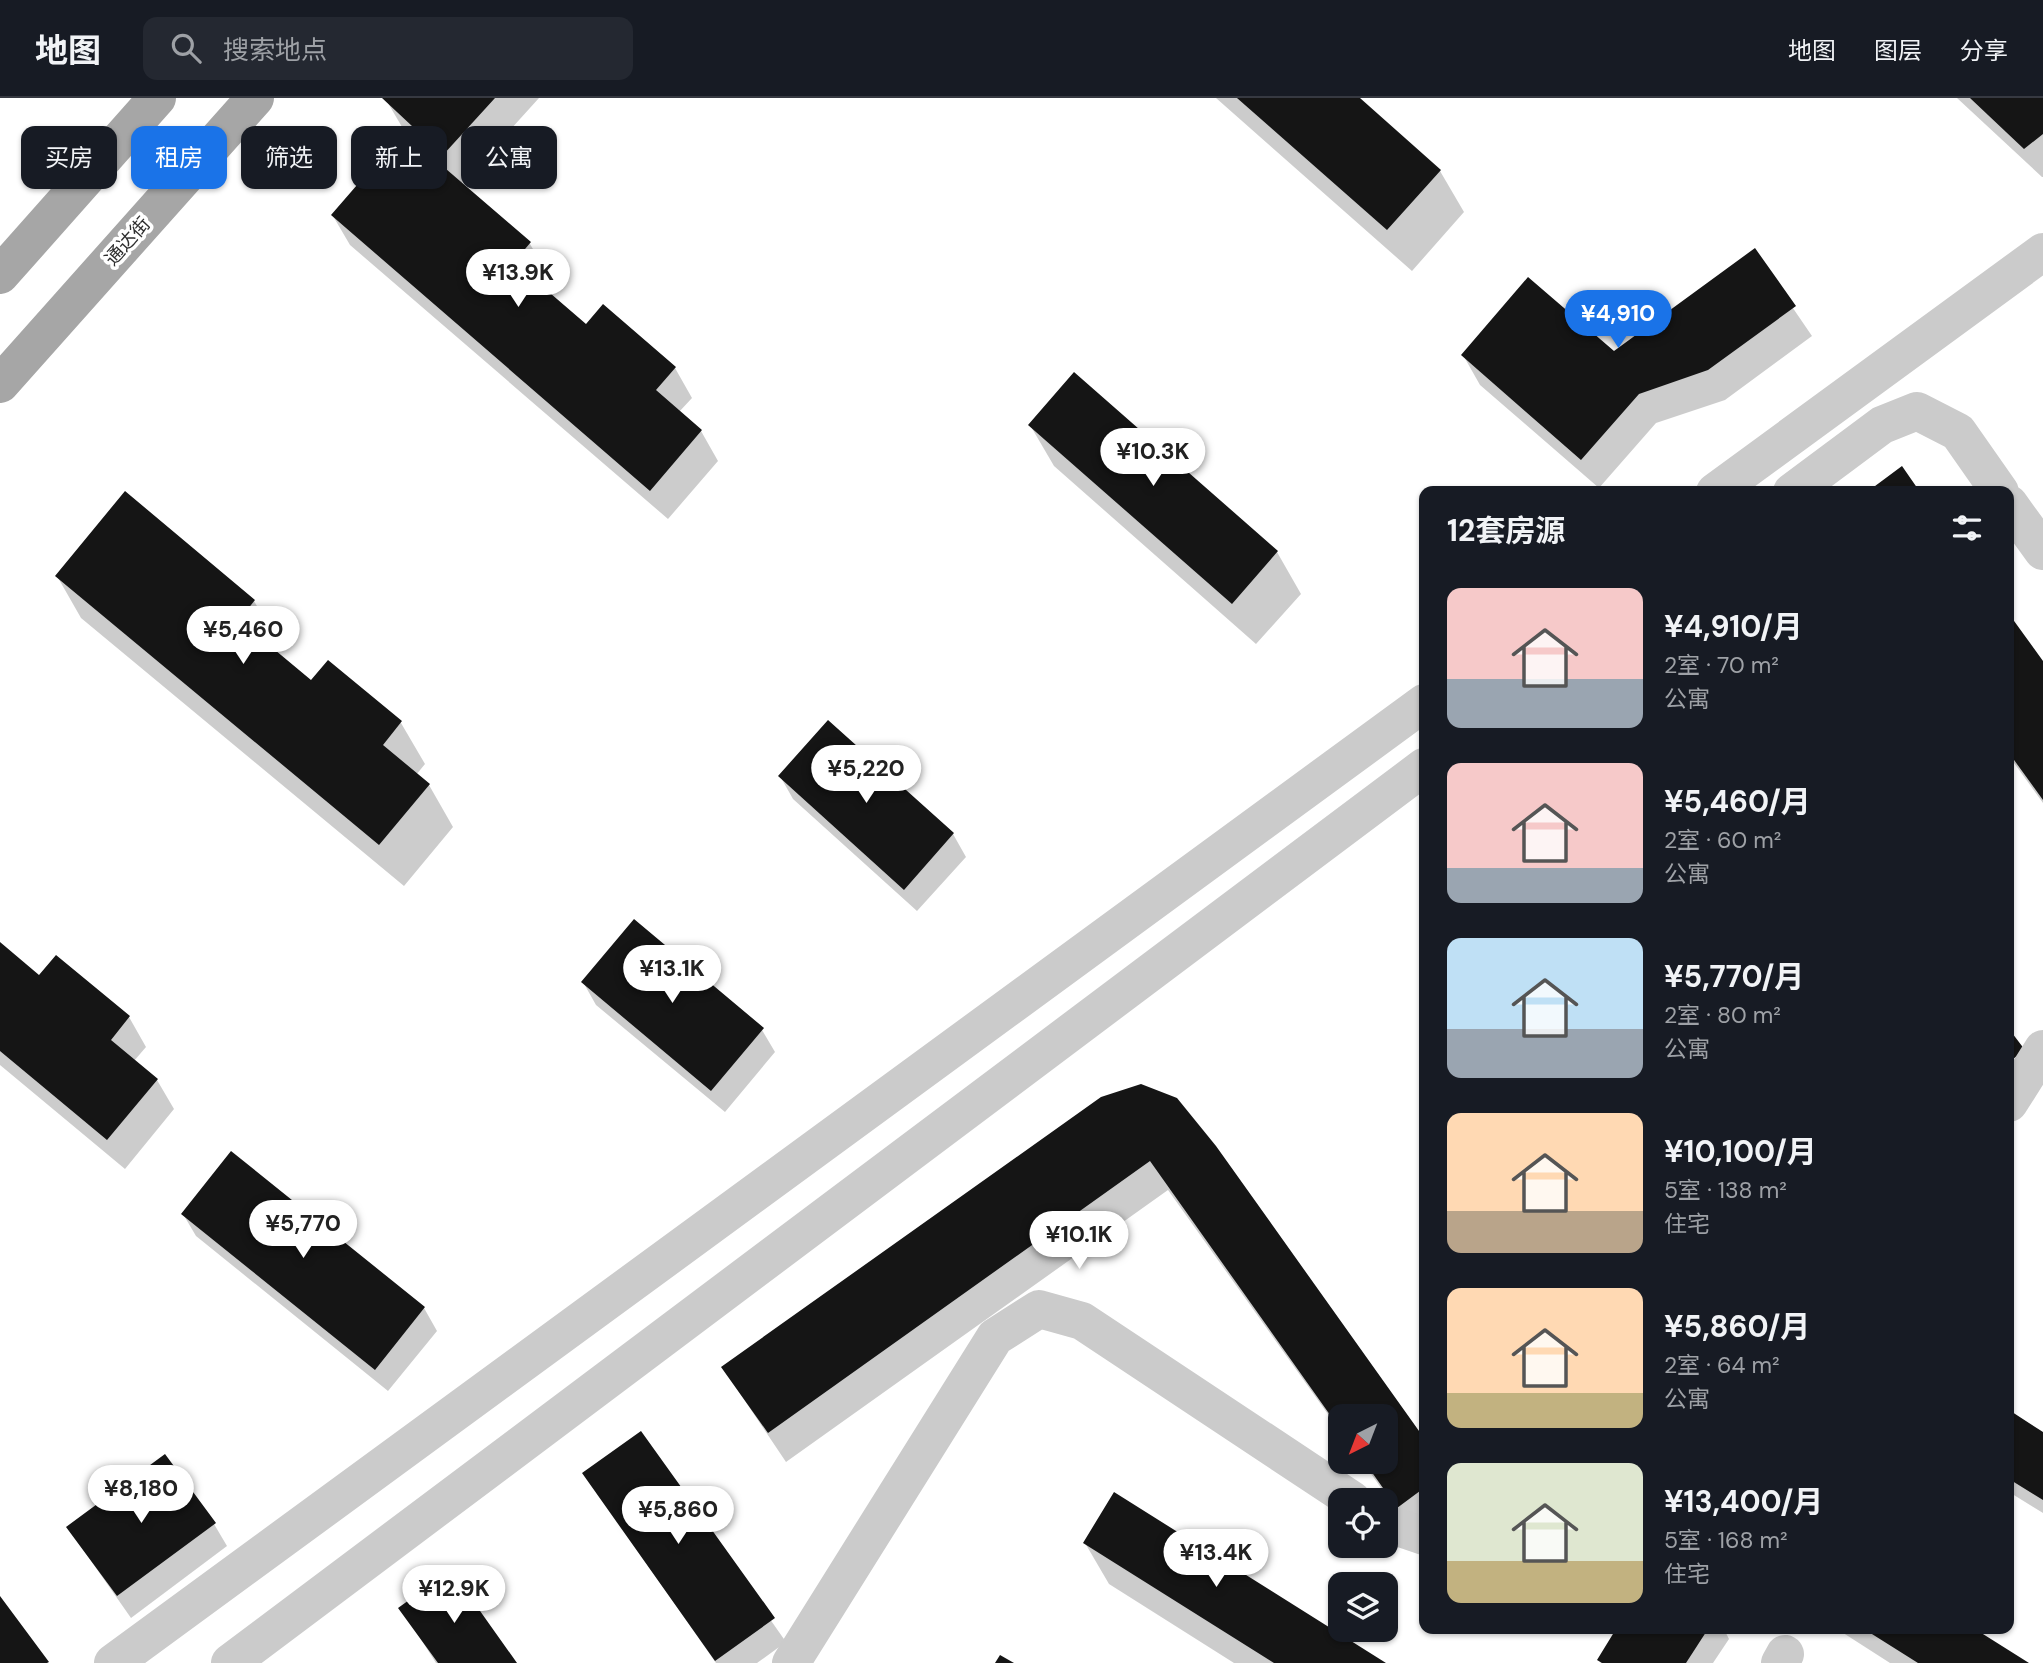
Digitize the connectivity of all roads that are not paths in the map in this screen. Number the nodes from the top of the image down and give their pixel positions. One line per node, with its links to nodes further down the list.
1 (157, 98): 4 (main road)
2 (255, 98): 5 (main road, 通达街)
3 (2043, 252): 6 (street)
4 (0, 275)
5 (0, 384)
6 (1723, 486)
7 (1800, 486): 8 (street)
8 (1996, 486)
9 (2014, 511): 10 (street)
10 (2043, 551)
11 (1419, 707): 18 (street)
12 (1419, 771): 19 (street)
13 (2043, 1049): 14 (street)
14 (2014, 1095)
15 (1334, 1488): 20 (street)
16 (1398, 1526): 17 (street)
17 (1419, 1534)
18 (113, 1663)
19 (230, 1663)
20 (791, 1663)

